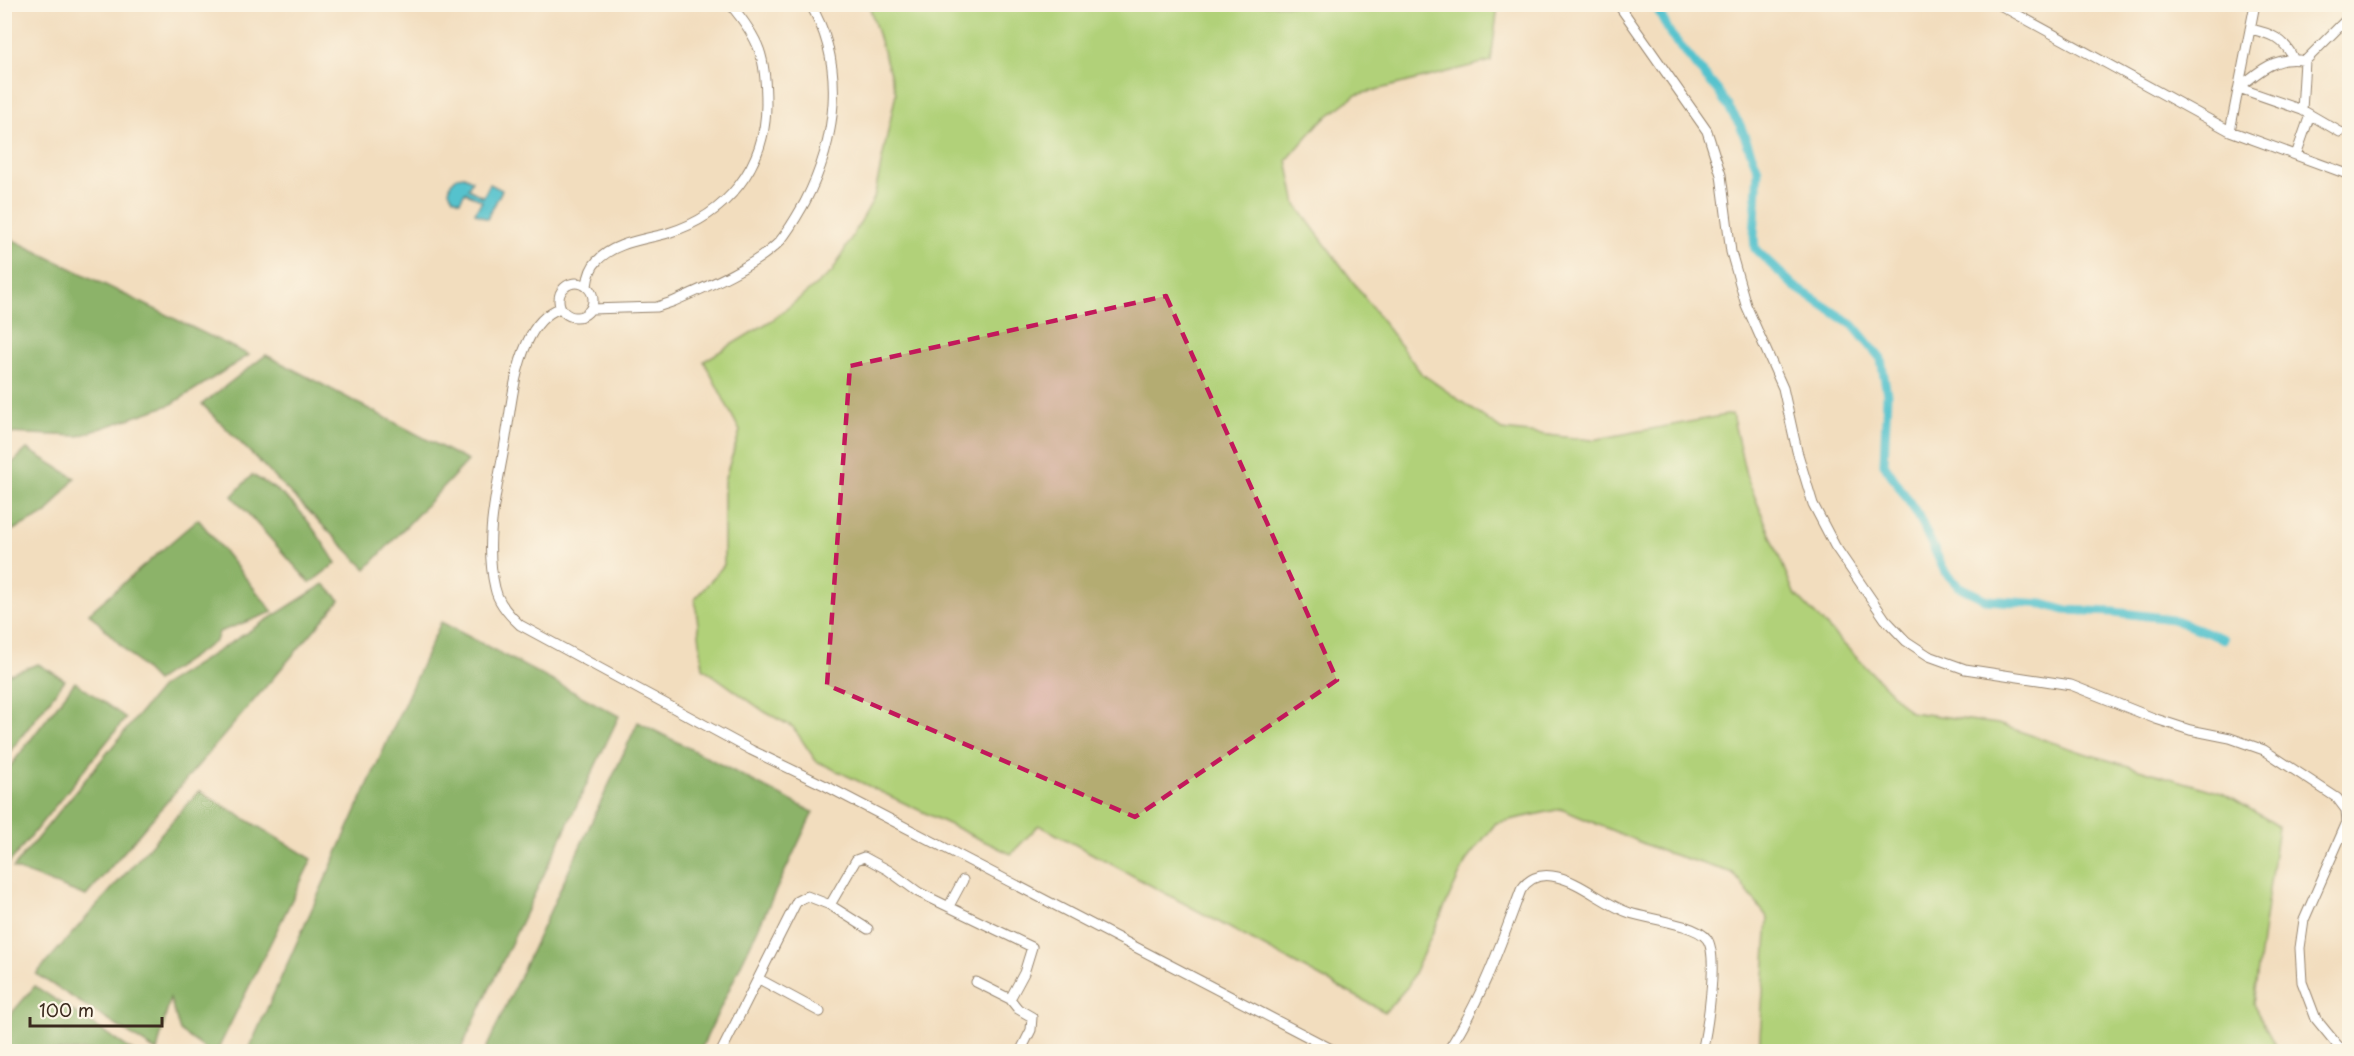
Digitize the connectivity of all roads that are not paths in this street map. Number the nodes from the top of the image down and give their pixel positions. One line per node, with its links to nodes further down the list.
1 (730, 4): 16 (street)
2 (810, 4): 18 (street)
3 (1618, 4): 32 (street)
4 (1998, 4): 12 (street)
5 (2255, 4): 7 (street)
6 (2349, 16): 9 (street)
7 (2250, 29): 8 (street); 10 (street)
8 (2293, 58): 9 (street); 10 (street)
9 (2305, 61): 11 (street)
10 (2239, 88): 11 (street); 12 (street)
11 (2306, 112): 13 (street); 14 (street)
12 (2230, 131): 14 (street)
13 (2340, 132)
14 (2296, 155): 15 (street)
15 (2349, 175)
16 (587, 286): 17 (street); 18 (street)
17 (560, 308): 18 (street); 29 (street)
18 (591, 309)
19 (963, 880): 21 (street)
20 (830, 905): 21 (street); 22 (street); 23 (street)
21 (950, 906): 25 (street)
22 (868, 929)
23 (759, 979): 26 (street); 27 (street)
24 (976, 982): 25 (street)
25 (1010, 999): 28 (street)
26 (820, 1012)
27 (721, 1052)
28 (1020, 1052)
29 (1337, 1052)
30 (1447, 1052): 31 (street)
31 (1702, 1052)
32 (2343, 1052)

